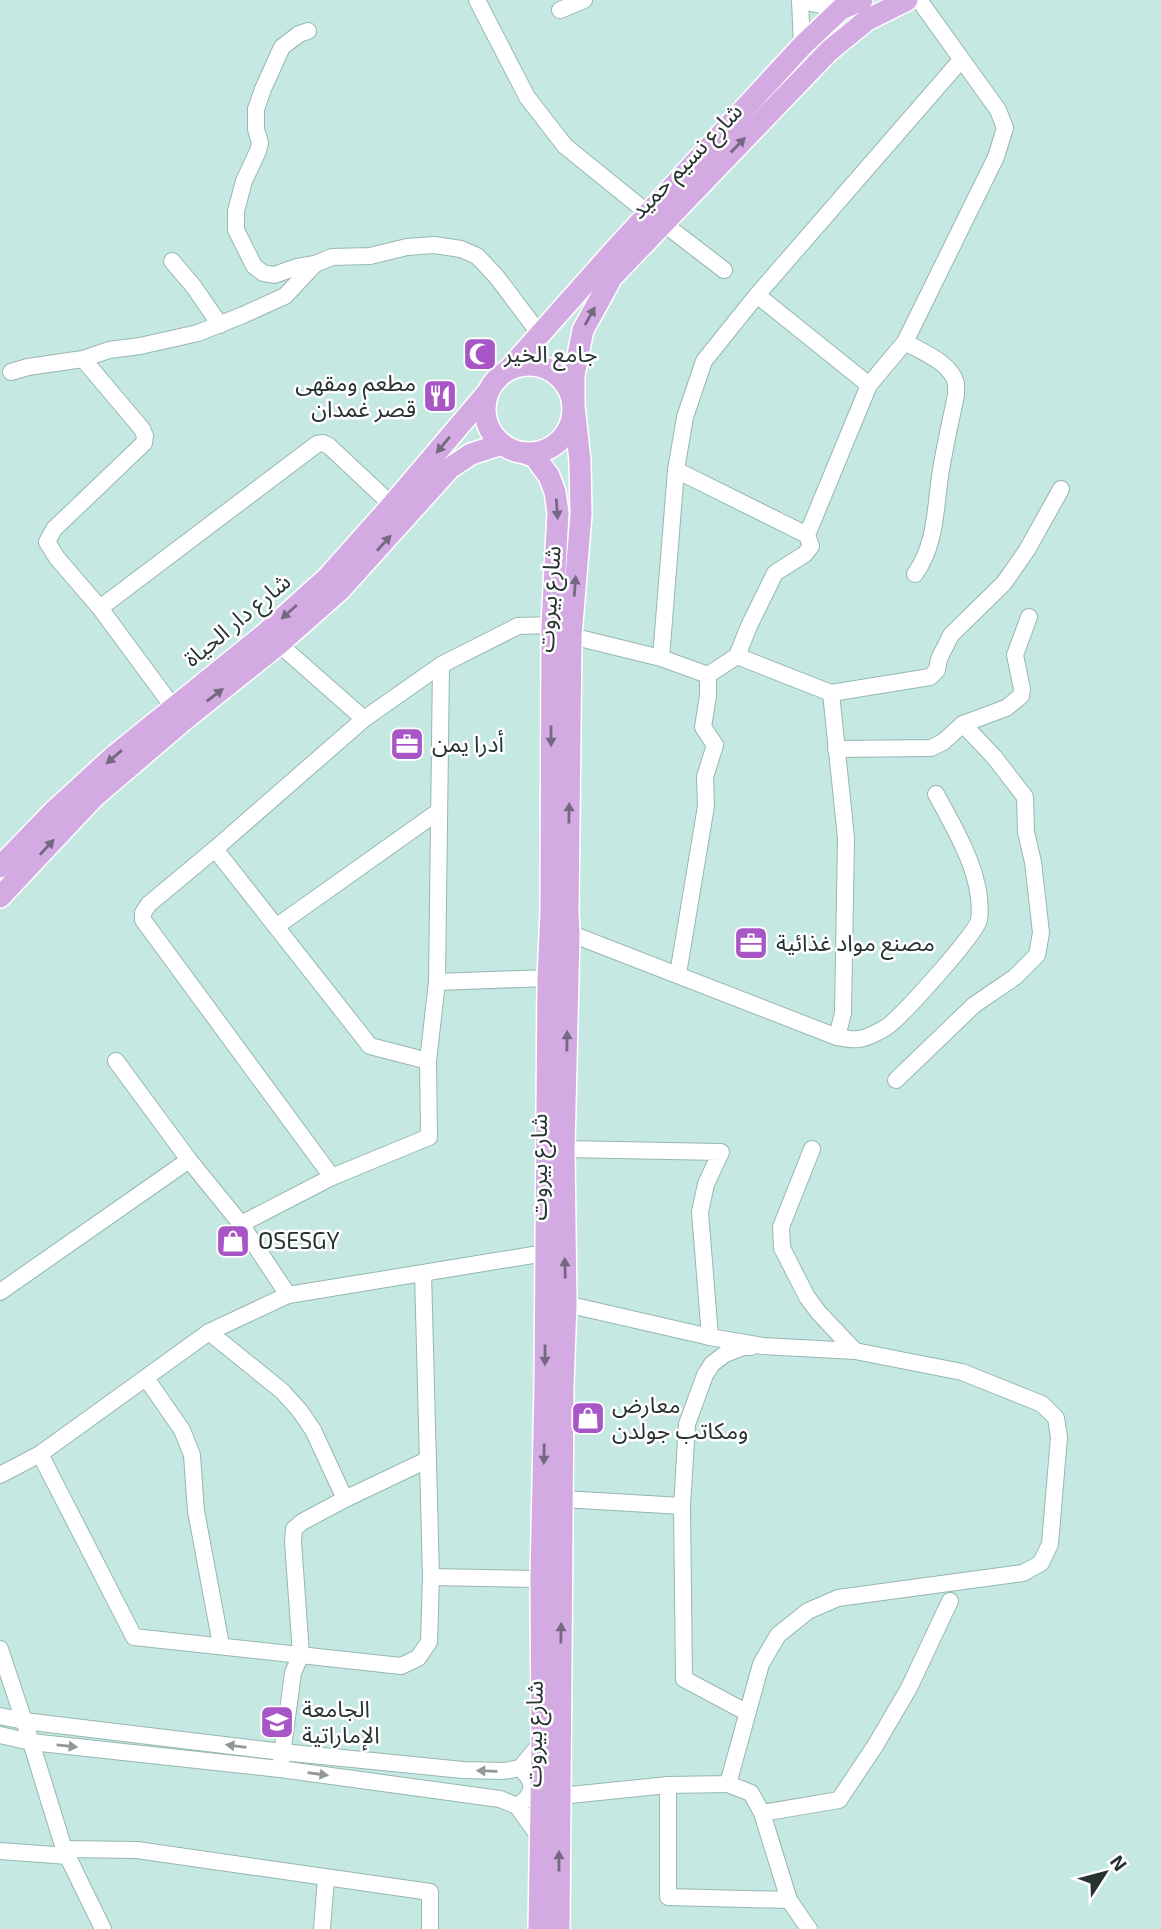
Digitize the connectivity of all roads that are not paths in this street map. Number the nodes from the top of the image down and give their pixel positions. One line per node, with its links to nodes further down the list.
1 (477, 0): 12 (street)
2 (583, 0): 8 (street)
3 (800, 0): 7 (street); 10 (street)
4 (862, 0): 7 (main road, شارع نسيم حميد)
5 (907, 0): 12 (main road, شارع نسيم حميد, one-way to 5)
6 (919, 0): 11 (street)
7 (846, 5): 10 (main road, شارع نسيم حميد)
8 (561, 10)
9 (308, 31): 14 (street)
10 (802, 46): 12 (main road, شارع نسيم حميد)
11 (961, 60): 16 (street); 19 (street)
12 (656, 219): 15 (street); 18 (main road, شارع نسيم حميد); 25 (main road, شارع نسيم حميد, one-way to 12)
13 (172, 261): 17 (street)
14 (315, 264): 17 (street); 18 (street)
15 (724, 270)
16 (757, 295): 23 (street); 28 (street)
17 (220, 324): 20 (street)
18 (539, 333): 21 (main road, شارع نسيم حميد)
19 (905, 342): 23 (street); 32 (street)
20 (83, 359): 22 (street); 33 (street)
21 (510, 369): 24 (main road); 25 (main road)
22 (11, 372)
23 (869, 385): 31 (street)
24 (487, 393): 26 (main road); 30 (main road, شارع دار الحياة, one-way to 30)
25 (574, 406): 27 (main road); 36 (main road, شارع بيروت, one-way to 25)
26 (502, 444): 27 (main road); 37 (main road, شارع دار الحياة, one-way to 26)
27 (525, 453): 35 (main road, شارع بيروت, one-way to 35)
28 (676, 470): 31 (street); 39 (street)
29 (1061, 489): 42 (street)
30 (392, 505): 33 (street); 37 (main road, شارع دار الحياة, one-way to 37)
31 (807, 535): 38 (street)
32 (915, 574)
33 (100, 608): 43 (street)
34 (1029, 617): 45 (street)
35 (552, 625): 40 (street); 52 (main road, شارع بيروت, one-way to 52)
36 (571, 636): 39 (street); 52 (main road, شارع بيروت, one-way to 36)
37 (273, 639): 43 (main road, شارع دار الحياة); 44 (street); 51 (main road, شارع دار الحياة, one-way to 37)
38 (737, 656): 41 (street); 42 (street)
39 (661, 658): 41 (street)
40 (441, 665): 44 (street); 48 (street)
41 (708, 675): 54 (street)
42 (831, 693): 46 (street)
43 (173, 707): 50 (main road, شارع دار الحياة, one-way to 50)
44 (364, 719): 49 (street)
45 (963, 724): 46 (street); 60 (street)
46 (836, 750): 57 (street)
47 (936, 794): 57 (street)
48 (439, 811): 53 (street); 56 (street)
49 (215, 849): 53 (street); 64 (street)
50 (0, 867)
51 (0, 897)
52 (563, 919): 54 (street); 55 (main road, شارع بيروت); 61 (main road, شارع بيروت, one-way to 52)
53 (277, 926): 58 (street)
54 (678, 974): 57 (street)
55 (548, 978): 56 (street); 66 (main road, شارع بيروت)
56 (437, 982): 58 (street)
57 (837, 1037)
58 (428, 1060): 64 (street)
59 (116, 1061): 63 (street)
60 (896, 1080)
61 (564, 1149): 70 (main road, شارع بيروت, one-way to 61); 72 (street)
62 (812, 1149): 74 (street)
63 (189, 1160): 65 (street); 68 (street)
64 (332, 1177): 65 (street)
65 (241, 1224): 69 (street)
66 (545, 1253): 67 (street); 76 (main road, شارع بيروت, one-way to 76)
67 (423, 1273): 69 (street); 78 (street)
68 (0, 1292)
69 (288, 1295): 71 (street)
70 (566, 1304): 72 (street); 76 (main road, شارع بيروت)
71 (209, 1332): 75 (street); 80 (street)
72 (710, 1337): 73 (street)
73 (763, 1346): 74 (street); 82 (street)
74 (855, 1350): 89 (street)
75 (146, 1378): 77 (street); 86 (street)
76 (554, 1386): 81 (main road, شارع بيروت); 84 (main road, شارع بيروت, one-way to 84)
77 (40, 1454): 79 (street); 86 (street)
78 (427, 1460): 80 (street); 83 (street)
79 (0, 1475)
80 (345, 1499): 88 (street)
81 (563, 1499): 82 (street); 100 (main road, شارع بيروت, one-way to 81)
82 (682, 1506): 89 (street)
83 (431, 1577): 84 (street); 88 (street)
84 (541, 1579): 94 (main road, شارع بيروت)
85 (950, 1601): 102 (street)
86 (221, 1645): 88 (street)
87 (0, 1650): 91 (street)
88 (301, 1654): 95 (street)
89 (746, 1712): 98 (street)
90 (0, 1716): 91 (street)
91 (24, 1721): 93 (street); 95 (street, one-way to 91)
92 (0, 1735): 93 (street)
93 (32, 1742): 97 (street, one-way to 97); 105 (street)
94 (542, 1742): 96 (street); 103 (main road, شارع بيروت)
95 (282, 1752): 96 (street, one-way to 95); 97 (street)
96 (520, 1768): 101 (street)
97 (280, 1769): 101 (street, one-way to 101)
98 (728, 1784): 99 (street); 102 (street)
99 (668, 1785): 100 (street); 107 (street)
100 (560, 1796): 112 (main road, شارع بيروت, one-way to 100)
101 (517, 1806): 103 (street)
102 (762, 1813): 107 (street)
103 (540, 1838): 111 (main road, شارع بيروت)
104 (0, 1851): 105 (street)
105 (66, 1852): 106 (street); 108 (street)
106 (326, 1878): 109 (street); 110 (street)
107 (789, 1900): 113 (street)
108 (103, 1929)
109 (322, 1929)
110 (430, 1929)
111 (539, 1929)
112 (559, 1929)
113 (810, 1929)

